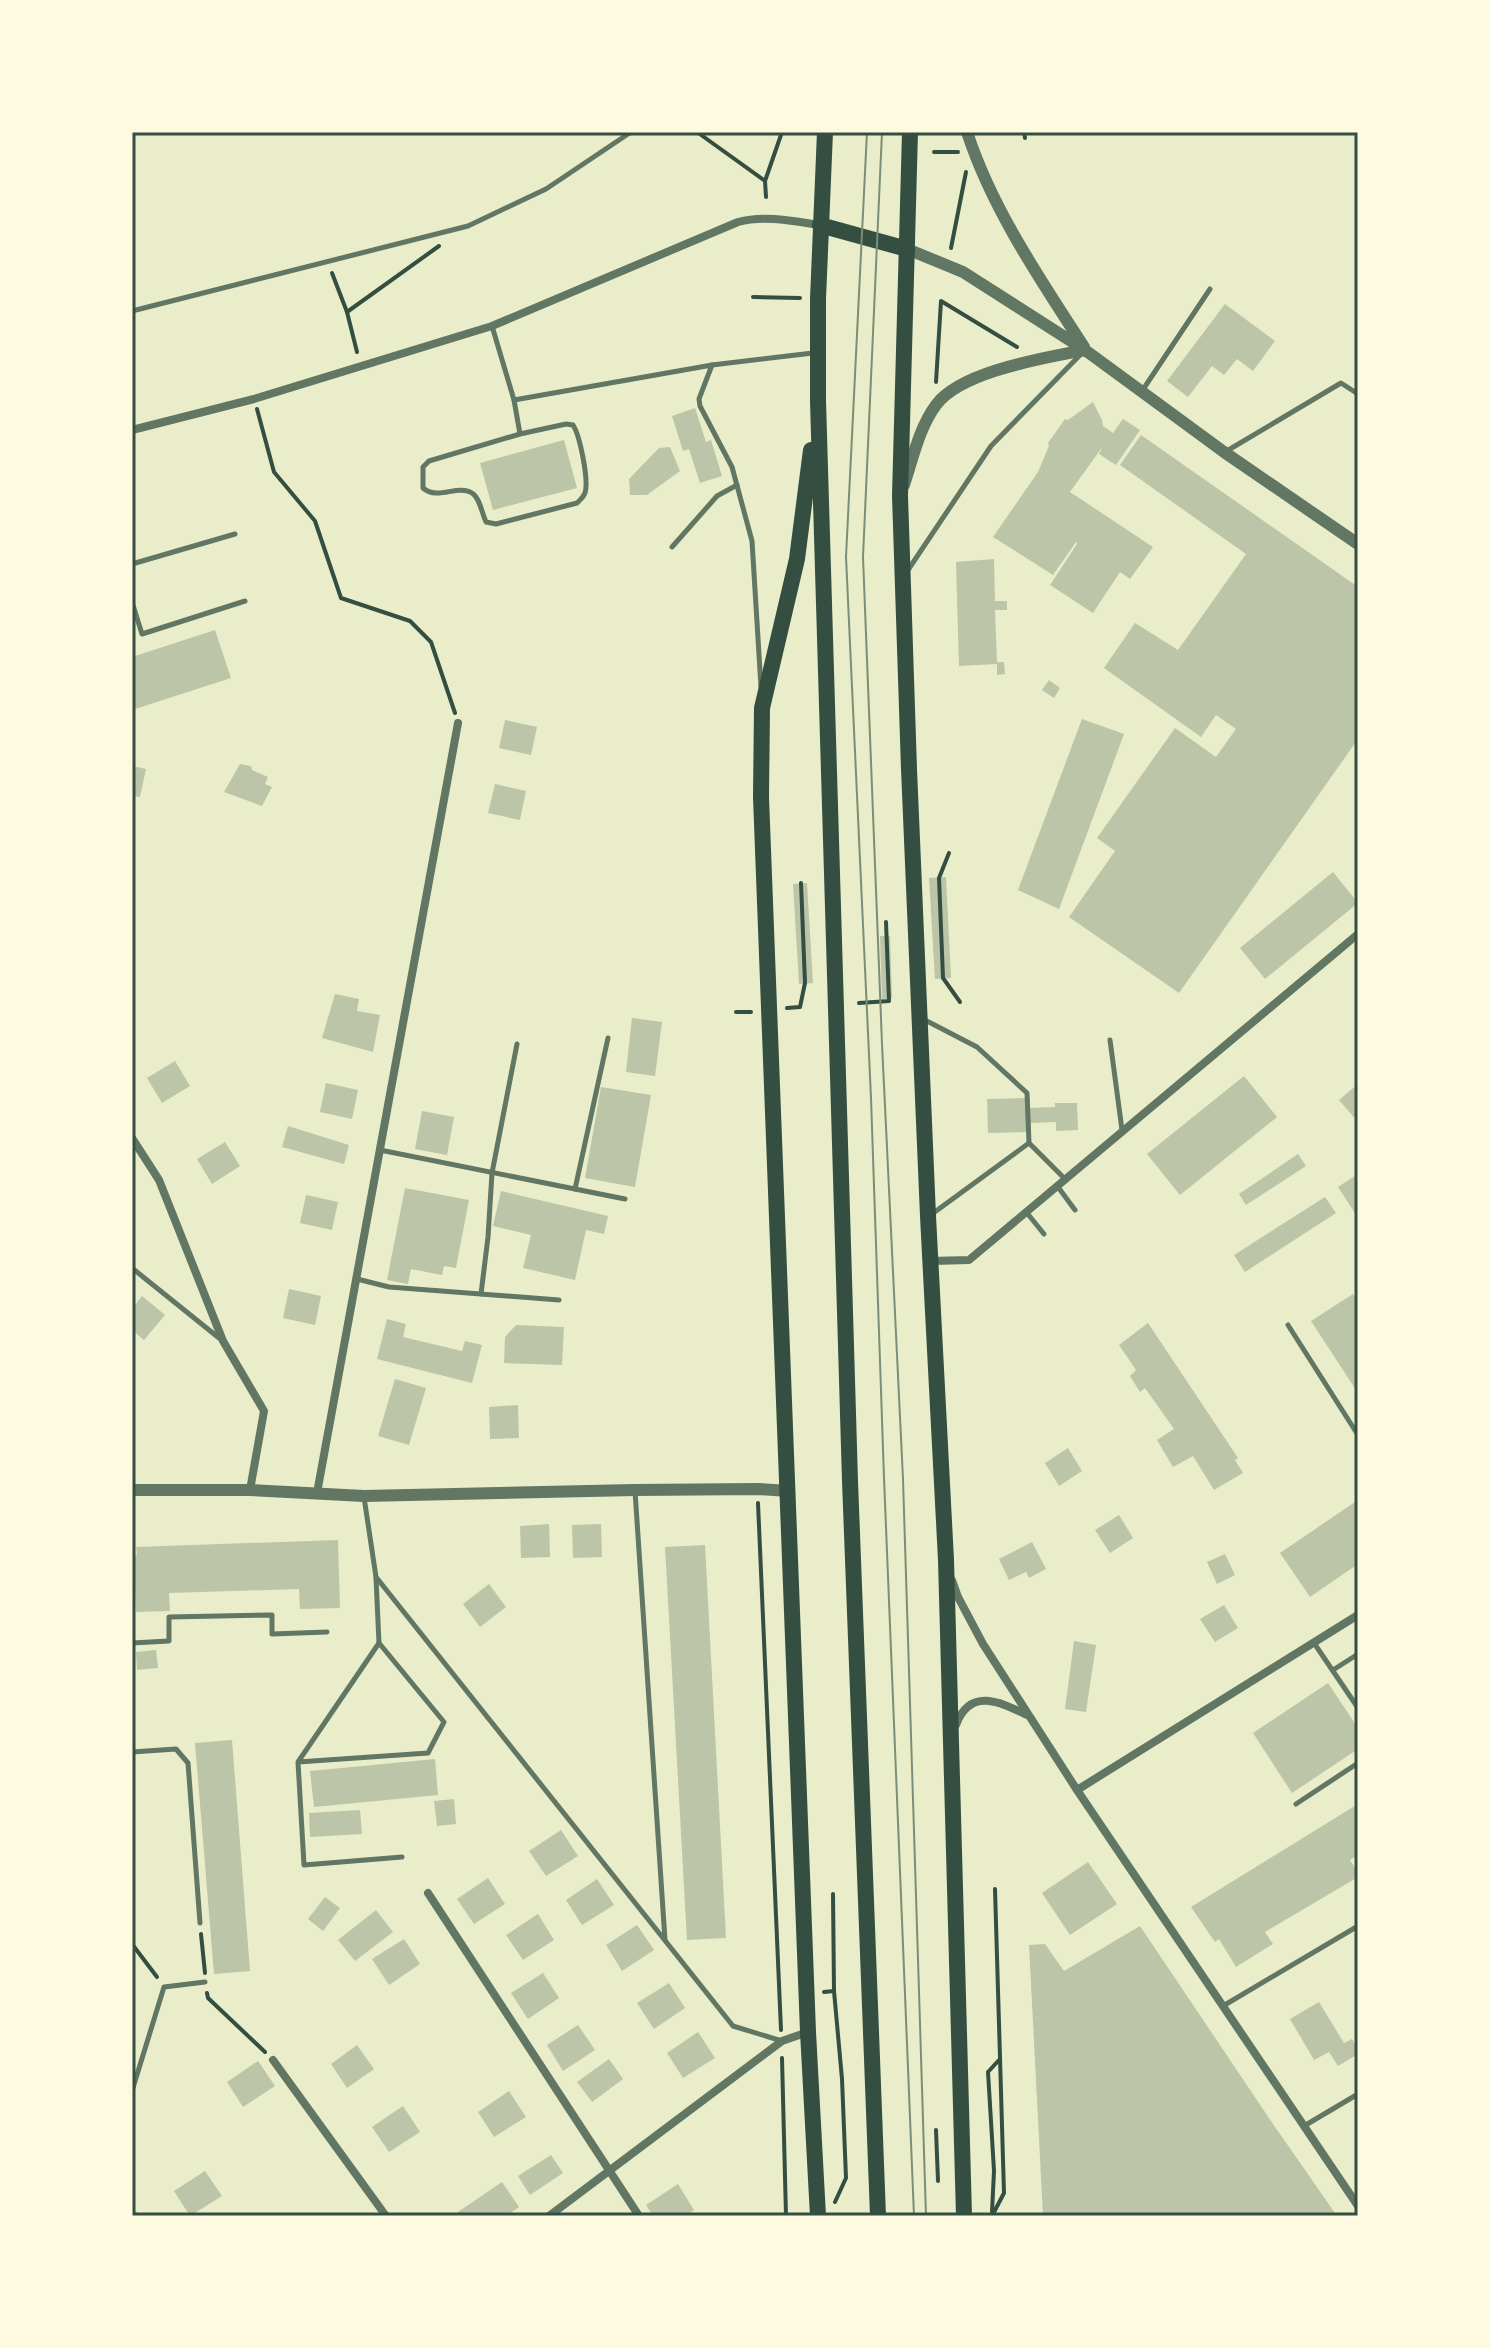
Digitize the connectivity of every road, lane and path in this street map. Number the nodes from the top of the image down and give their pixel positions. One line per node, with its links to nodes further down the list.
1 (631, 132): 13 (lane)
2 (697, 132): 10 (path)
3 (782, 132): 10 (path)
4 (825, 132): 12 (main road)
5 (910, 132): 15 (main road)
6 (967, 132): 23 (street)
7 (934, 152): 8 (path)
8 (960, 158)
9 (966, 171): 14 (path)
10 (765, 181): 11 (path)
11 (766, 197)
12 (820, 225): 15 (main road); 22 (street); 25 (main road)
13 (468, 226): 16 (lane); 21 (path)
14 (951, 248)
15 (907, 249): 23 (street); 38 (main road)
16 (328, 261): 20 (lane); 21 (path)
17 (1210, 289): 29 (lane)
18 (753, 297): 19 (path)
19 (800, 298)
20 (132, 311)
21 (347, 312): 27 (path)
22 (492, 326): 27 (street); 32 (lane)
23 (1085, 350): 29 (street); 38 (street); 43 (lane)
24 (1023, 351): 28 (path)
25 (818, 352): 26 (lane); 33 (main road)
26 (712, 365): 32 (lane); 37 (lane)
27 (361, 366): 31 (street)
28 (936, 383)
29 (1142, 391): 36 (street)
30 (1358, 394): 36 (lane)
31 (254, 399): 34 (street); 47 (path)
32 (514, 400): 35 (lane)
33 (818, 401): 46 (main road); 133 (main road)
34 (132, 430)
35 (520, 434): 35 (lane)
36 (1224, 452): 40 (street)
37 (737, 485): 41 (lane); 46 (lane)
38 (900, 496): 43 (main road)
39 (235, 534): 42 (lane)
40 (1358, 541)
41 (672, 547)
42 (132, 564)
43 (903, 577): 55 (main road)
44 (245, 601): 45 (lane)
45 (132, 602)
46 (762, 708): 83 (main road)
47 (458, 723): 62 (street)
48 (949, 853): 53 (path)
49 (801, 883): 52 (path)
50 (886, 922): 54 (path)
51 (1358, 934): 59 (street)
52 (805, 983)
53 (960, 1002)
54 (859, 1003)
55 (921, 1018): 61 (lane); 69 (main road)
56 (608, 1038): 65 (lane)
57 (1110, 1040): 59 (lane)
58 (517, 1044): 63 (lane)
59 (1123, 1133): 64 (street)
60 (132, 1138): 77 (street)
61 (1029, 1143): 64 (lane); 69 (lane)
62 (380, 1150): 63 (lane); 73 (street)
63 (492, 1173): 65 (lane); 74 (lane)
64 (1062, 1184): 67 (lane); 68 (street)
65 (575, 1189): 66 (lane)
66 (625, 1199)
67 (1075, 1210)
68 (1027, 1212): 70 (lane); 71 (street)
69 (928, 1216): 71 (main road)
70 (1044, 1234)
71 (931, 1261): 86 (main road)
72 (132, 1268): 77 (lane)
73 (357, 1279): 74 (lane); 84 (street)
74 (481, 1294): 75 (lane)
75 (559, 1300)
76 (1288, 1325): 78 (lane)
77 (223, 1341): 81 (street)
78 (1358, 1435)
79 (758, 1489): 82 (street); 83 (street); 116 (path)
80 (132, 1490): 81 (street)
81 (250, 1490): 84 (street)
82 (635, 1490): 85 (street); 109 (lane)
83 (789, 1491): 115 (main road)
84 (317, 1493): 85 (street)
85 (364, 1496): 87 (lane)
86 (946, 1560): 96 (street); 100 (main road)
87 (376, 1577): 92 (lane); 109 (lane)
88 (1358, 1615): 90 (street)
89 (327, 1632): 91 (lane)
90 (1314, 1642): 94 (lane); 101 (street)
91 (132, 1643)
92 (379, 1643): 98 (lane); 98 (lane)
93 (1358, 1654): 94 (lane)
94 (1333, 1670): 95 (lane)
95 (1358, 1708)
96 (1029, 1716): 100 (street); 101 (street)
97 (132, 1752): 107 (lane)
98 (298, 1762): 103 (lane)
99 (1358, 1763): 102 (lane)
100 (953, 1781): 134 (main road)
101 (1077, 1790): 114 (street)
102 (1296, 1804)
103 (402, 1857)
104 (995, 1889): 117 (path)
105 (428, 1893): 124 (street)
106 (833, 1894): 113 (path)
107 (200, 1923): 111 (path)
108 (1358, 1926): 114 (lane)
109 (665, 1941): 116 (lane)
110 (132, 1944): 112 (path)
111 (205, 1982): 112 (lane); 118 (path)
112 (164, 1987): 120 (lane)
113 (834, 1991)
114 (1223, 2006): 122 (street)
115 (808, 2032): 116 (street); 127 (main road)
116 (782, 2041): 124 (street); 132 (path)
117 (1000, 2059): 128 (path); 128 (path)
118 (273, 2060): 129 (street)
119 (842, 2079): 127 (path)
120 (132, 2091)
121 (1358, 2094): 122 (lane)
122 (1304, 2126): 126 (street)
123 (936, 2130): 125 (path)
124 (610, 2170): 130 (street); 131 (street)
125 (938, 2181)
126 (1358, 2206)
127 (824, 2213)
128 (992, 2215)
129 (386, 2216)
130 (549, 2216)
131 (639, 2216)
132 (786, 2216)
133 (878, 2216)
134 (964, 2216)

